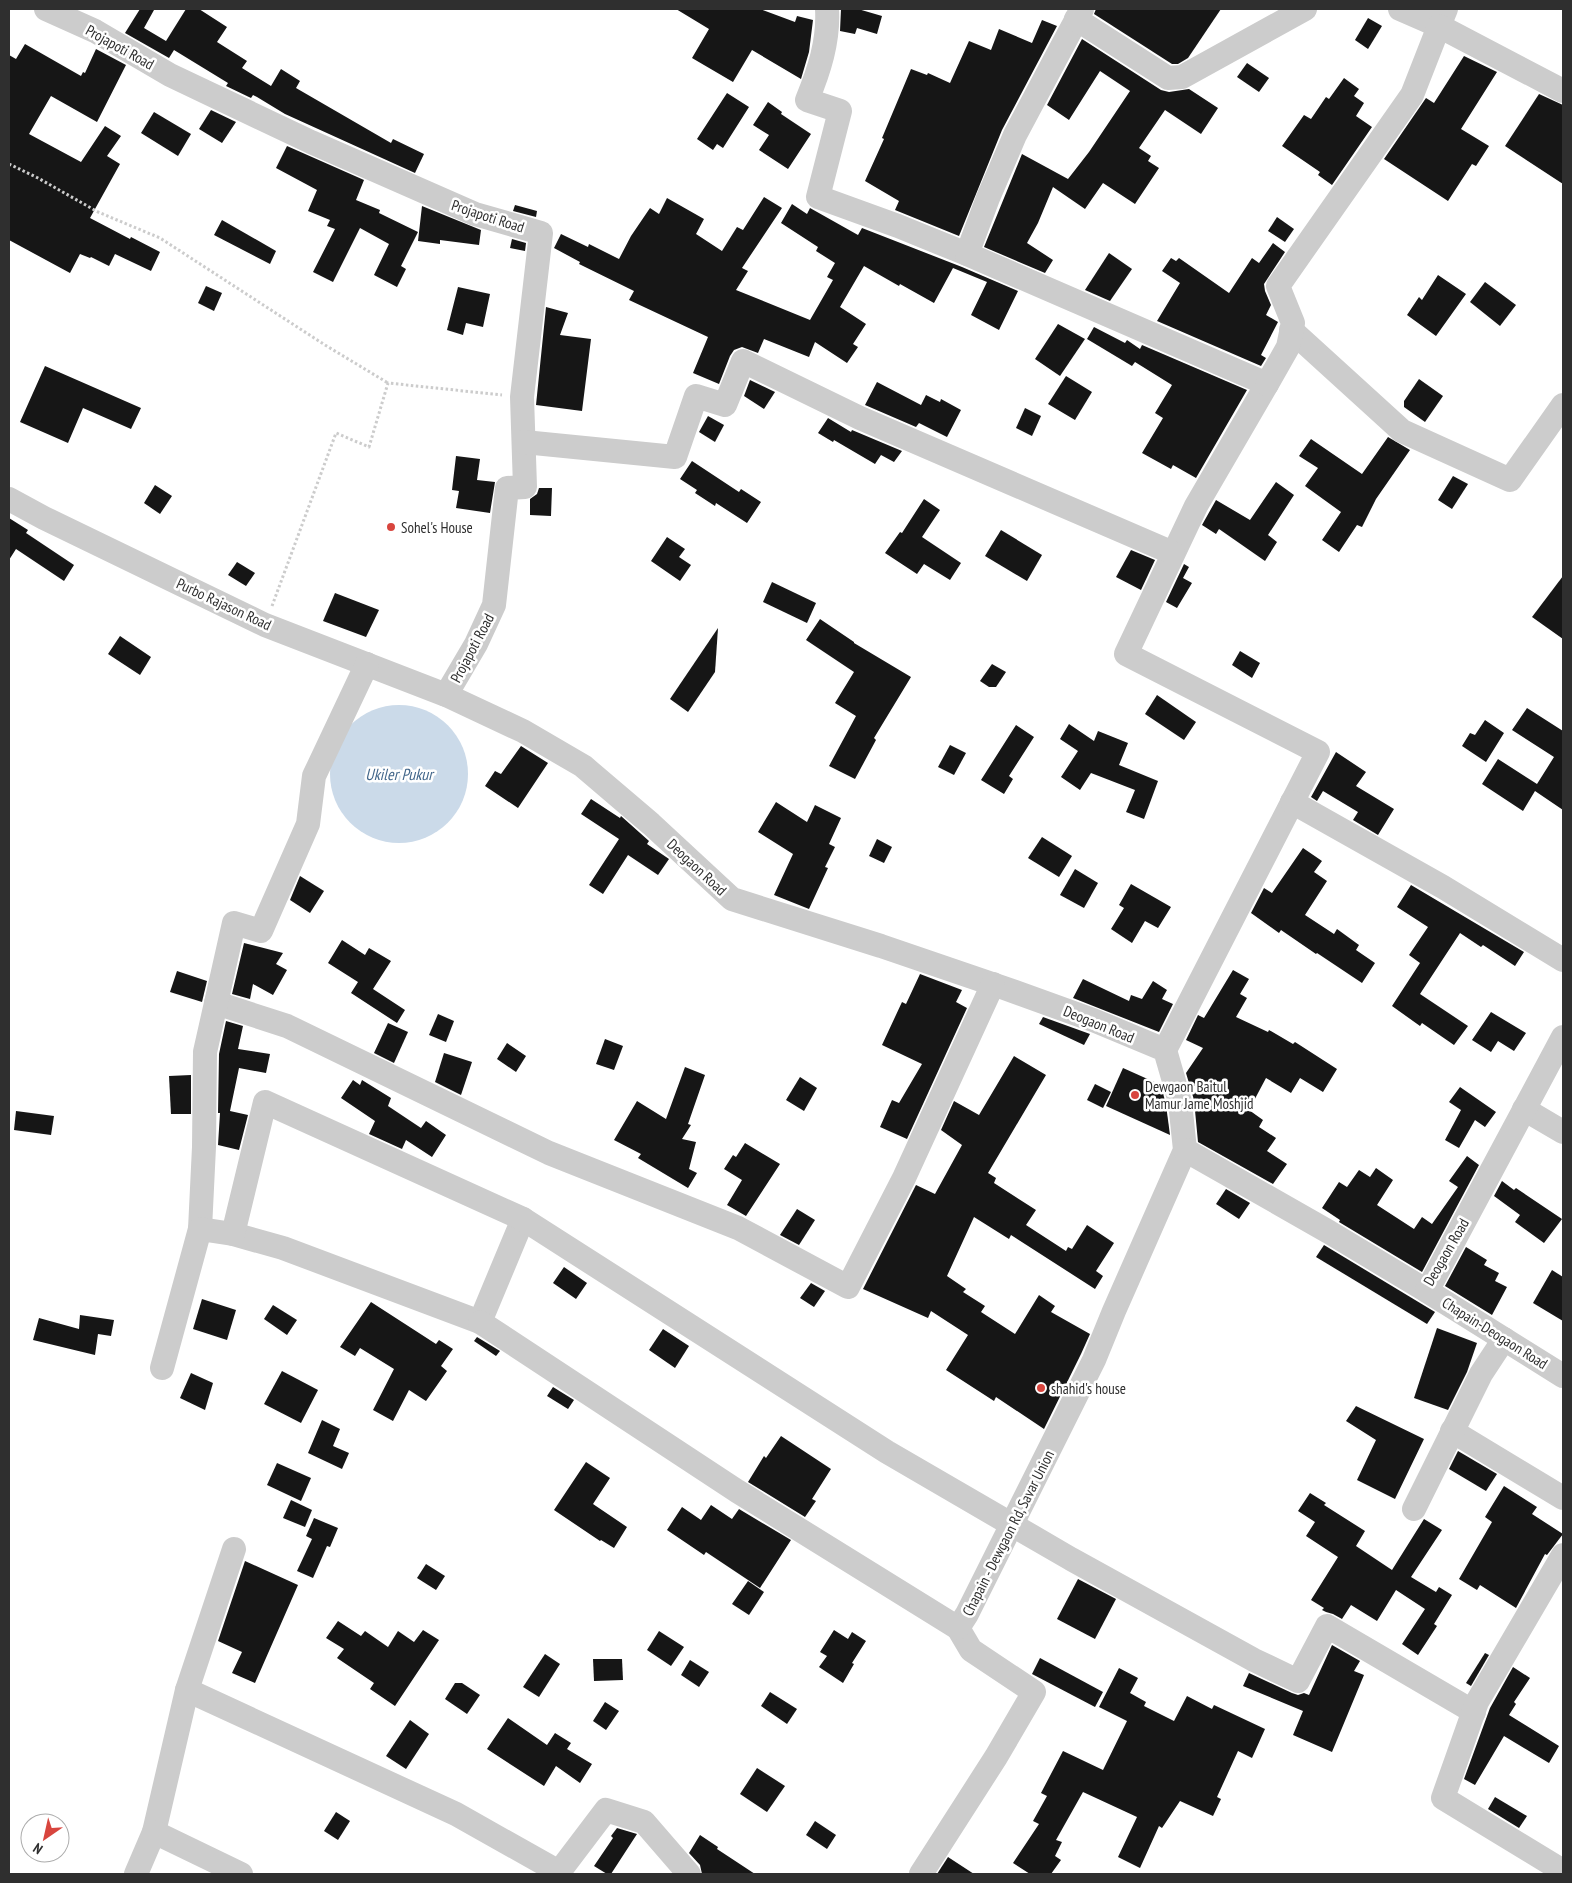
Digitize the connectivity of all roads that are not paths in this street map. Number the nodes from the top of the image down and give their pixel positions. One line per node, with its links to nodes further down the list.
1 (46, 9): 12 (street, Projapoti Road)
2 (828, 9): 8 (street)
3 (1305, 9): 5 (street)
4 (1400, 9): 6 (street)
5 (1079, 14): 8 (street)
6 (1442, 17): 7 (street); 9 (street)
7 (1563, 91)
8 (967, 254): 10 (street)
9 (1291, 330): 10 (street); 11 (street)
10 (1267, 384): 14 (street)
11 (1563, 405)
12 (524, 442): 14 (street); 16 (street, Projapoti Road)
13 (9, 499): 15 (street, Purbo Rajason Road)
14 (1173, 553): 17 (street)
15 (367, 664): 16 (street, Purbo Rajason Road); 20 (street)
16 (446, 695): 19 (street, Deogaon Road)
17 (1292, 802): 18 (street); 22 (street)
18 (1563, 960)
19 (993, 984): 20 (street); 22 (street, Deogaon Road)
20 (216, 1003): 27 (street)
21 (1563, 1036): 23 (street, Deogaon Road)
22 (1165, 1050): 25 (street)
23 (1524, 1109): 24 (street); 29 (street, Deogaon Road)
24 (1563, 1132)
25 (1185, 1150): 29 (street, Deogaon Road); 37 (street, Chapain - Dewgaon Rd, Savar Union)
26 (523, 1219): 28 (street); 30 (street); 37 (street)
27 (200, 1229): 28 (street); 32 (street)
28 (233, 1234): 30 (street)
29 (1427, 1291): 31 (street, Chapain-Deogaon Road)
30 (480, 1322): 40 (street)
31 (1504, 1339): 33 (street, Chapain-Deogaon Road); 34 (street)
32 (162, 1368)
33 (1563, 1376)
34 (1452, 1431): 35 (street); 36 (street)
35 (1563, 1498)
36 (1414, 1509)
37 (1012, 1526): 40 (street, Chapain - Dewgaon Rd, Savar Union); 42 (street)
38 (234, 1549): 41 (street)
39 (1563, 1555): 42 (street)
40 (958, 1628): 48 (street, Chapain - Dewgaon Rd, Savar Union)
41 (187, 1690): 43 (street); 47 (street)
42 (1474, 1712): 44 (street)
43 (154, 1832): 45 (street); 46 (street)
44 (1563, 1871)
45 (136, 1874)
46 (241, 1874)
47 (689, 1874)
48 (921, 1874)

